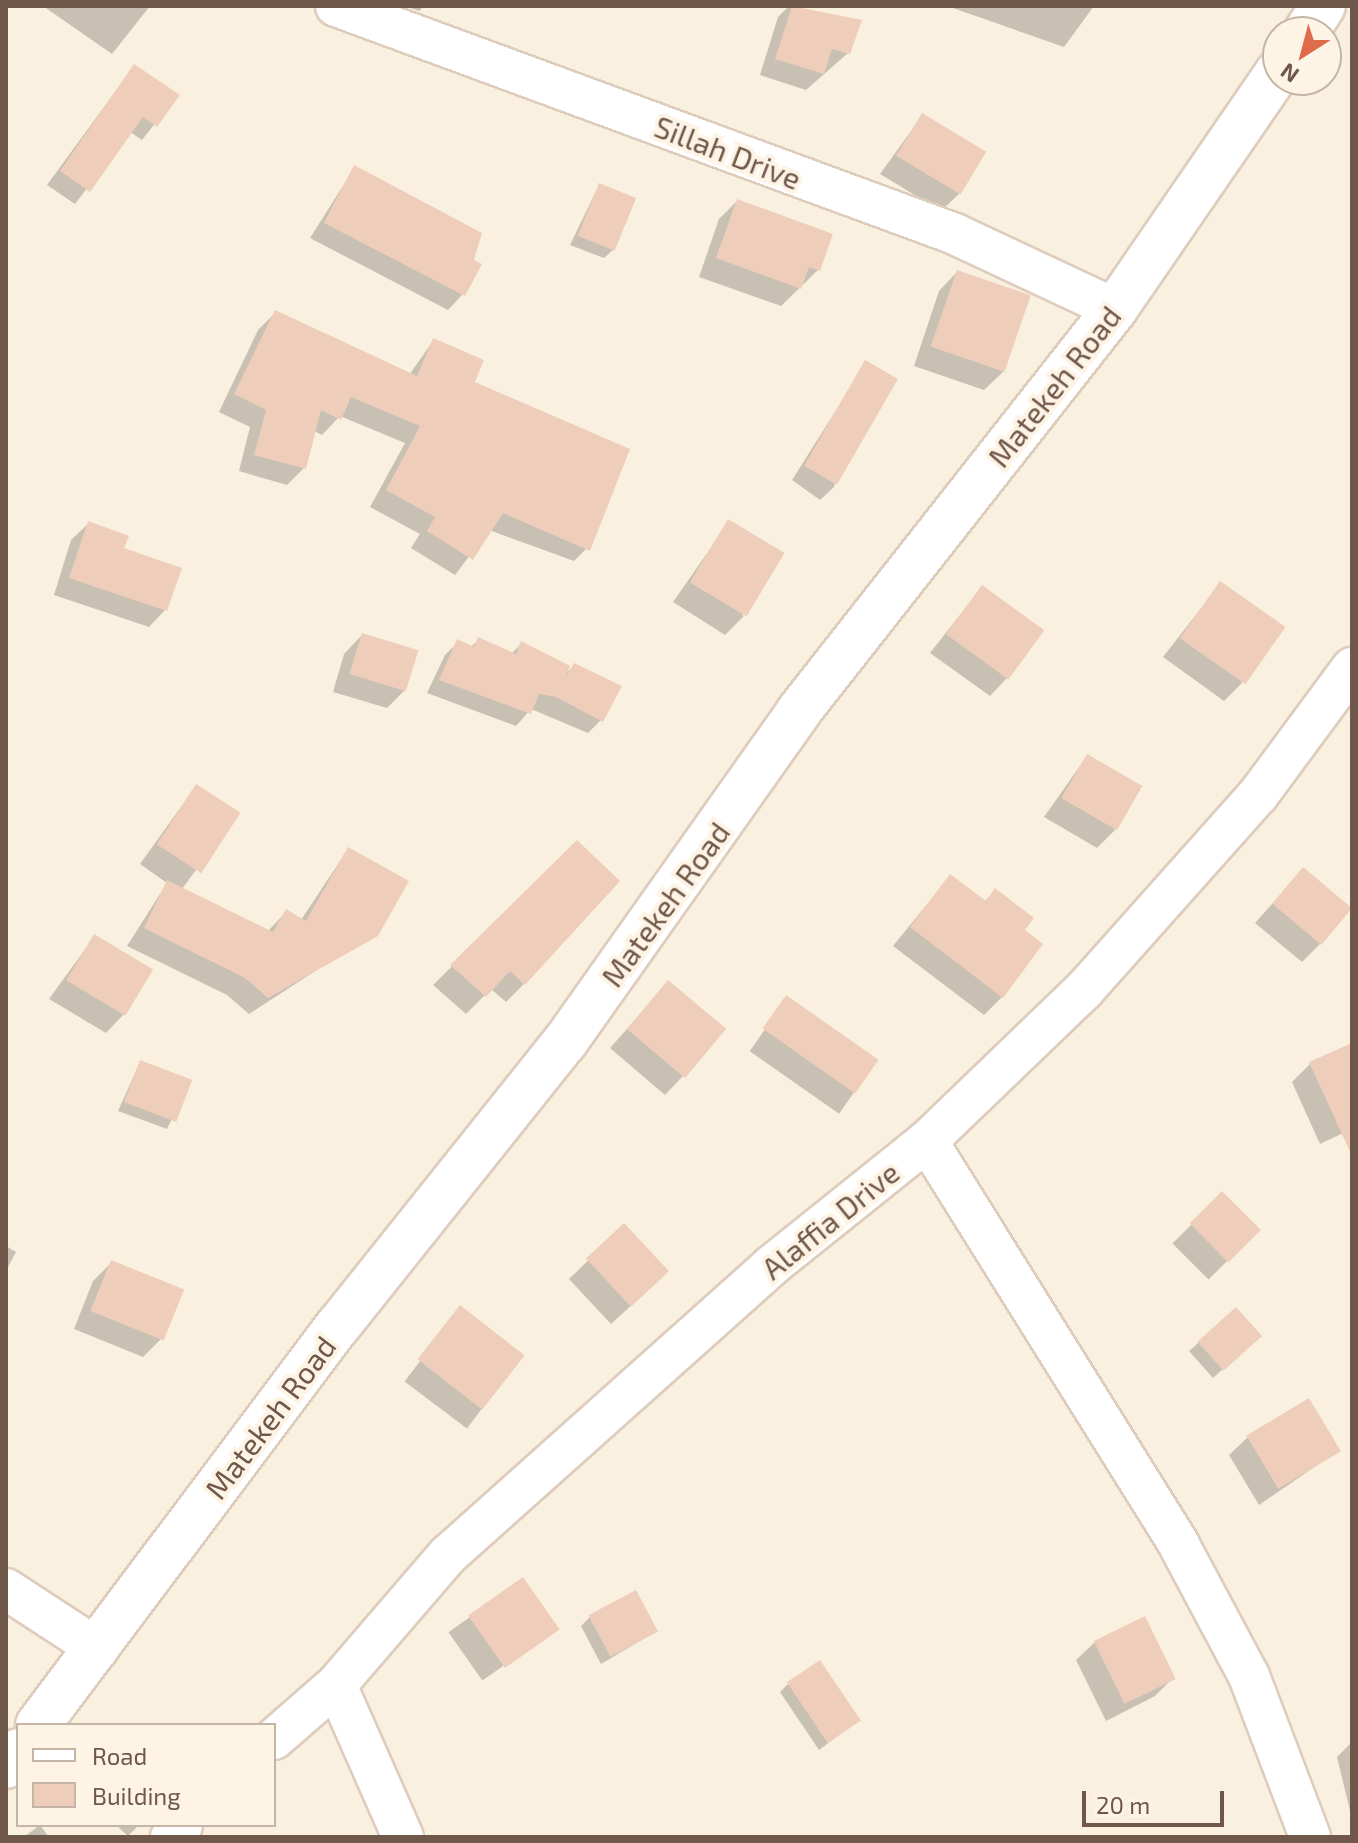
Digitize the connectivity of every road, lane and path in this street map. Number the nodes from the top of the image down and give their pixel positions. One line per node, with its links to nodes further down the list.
1 (336, 6): 3 (street, Sillah Drive)
2 (1262, 95): 3 (street, Matekeh Road)
3 (1115, 309): 7 (street, Matekeh Road)
4 (1352, 668): 5 (street, Alaffia Drive)
5 (927, 1141): 8 (street, Alaffia Drive); 12 (street)
6 (6, 1589): 7 (street)
7 (98, 1649): 9 (street, Matekeh Road)
8 (336, 1685): 10 (street, Alaffia Drive); 11 (street)
9 (40, 1723)
10 (276, 1737)
11 (403, 1837)
12 (1310, 1837)

